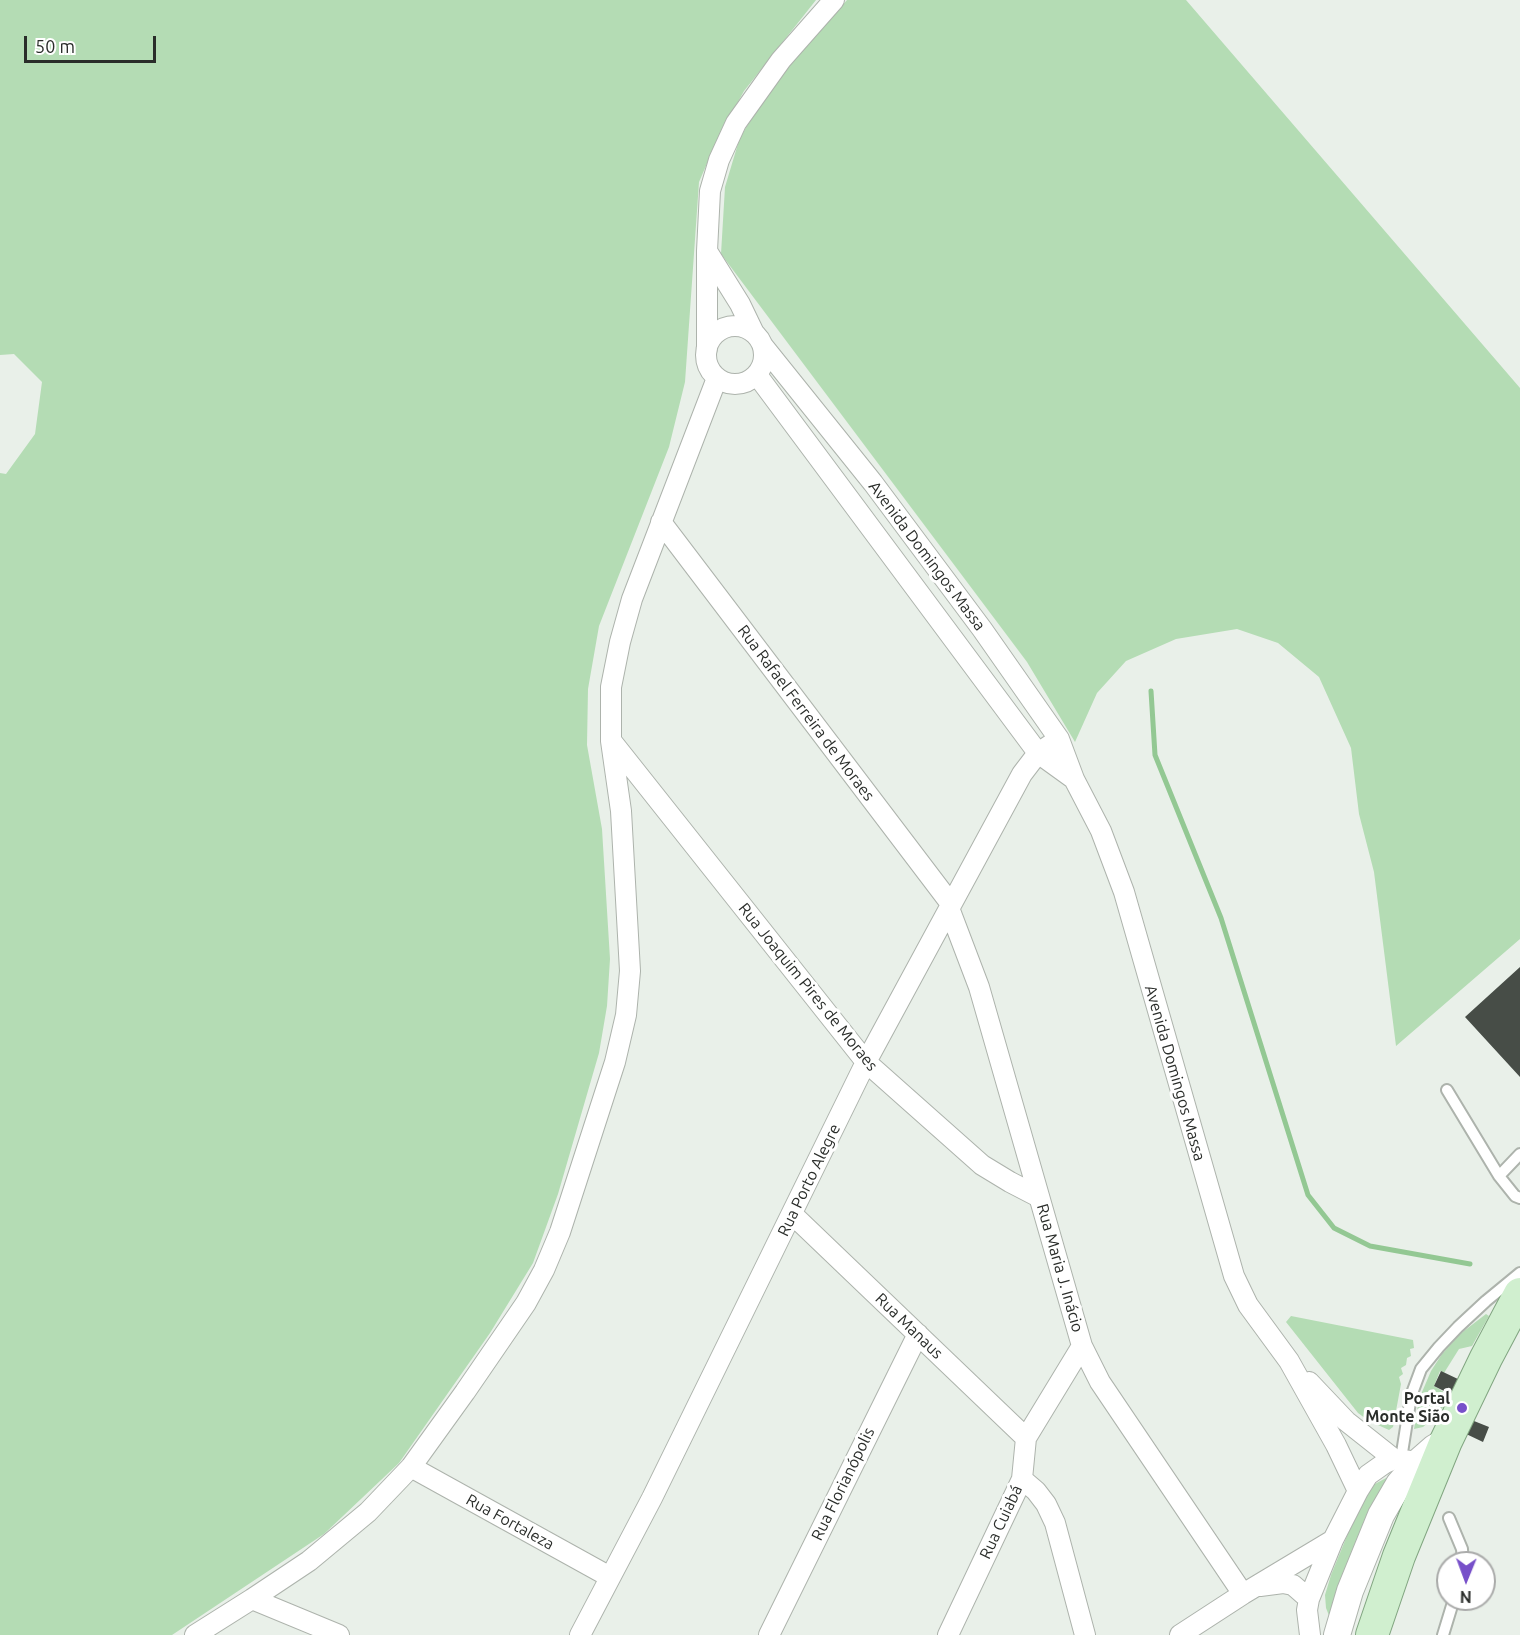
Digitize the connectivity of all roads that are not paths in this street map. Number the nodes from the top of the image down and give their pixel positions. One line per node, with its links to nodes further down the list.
1 (834, 0): 2 (street)
2 (707, 251): 3 (street, Avenida Domingos Massa); 4 (street)
3 (758, 338): 4 (street); 5 (street); 8 (street, Avenida Domingos Massa)
4 (706, 349): 6 (street)
5 (757, 375): 6 (street); 10 (street, Avenida Domingos Massa)
6 (717, 378): 7 (street)
7 (661, 522): 9 (street); 12 (street, Rua Rafael Ferreira de Moraes)
8 (1059, 739): 10 (street, Rua Porto Alegre); 11 (street, Avenida Domingos Massa)
9 (611, 741): 13 (street, Rua Joaquim Pires de Moraes); 28 (street)
10 (1038, 753): 11 (street, Avenida Domingos Massa); 12 (street, Rua Porto Alegre)
11 (1074, 779): 24 (street, Avenida Domingos Massa)
12 (950, 906): 13 (street, Rua Porto Alegre); 17 (street, Rua Maria J. Inácio)
13 (866, 1062): 17 (street, Rua Joaquim Pires de Moraes); 19 (street, Rua Porto Alegre)
14 (1447, 1090): 16 (lane)
15 (1520, 1154): 16 (lane)
16 (1499, 1176): 18 (lane)
17 (1039, 1197): 23 (street, Rua Maria J. Inácio)
18 (1520, 1198)
19 (792, 1214): 22 (street, Rua Manaus); 34 (street, Rua Porto Alegre)
20 (1520, 1273): 27 (lane)
21 (1520, 1294): 26 (main road)
22 (918, 1334): 25 (street, Rua Manaus); 42 (street, Rua Florianópolis)
23 (1082, 1346): 25 (street, Rua Cuiabá); 35 (street, Rua Maria J. Inácio)
24 (1289, 1361): 27 (street, Avenida Domingos Massa); 30 (street, Avenida Domingos Massa)
25 (1026, 1438): 29 (street, Rua Cuiabá)
26 (1446, 1441): 27 (street); 48 (main road)
27 (1404, 1460): 30 (street); 47 (street)
28 (411, 1467): 34 (street, Rua Fortaleza); 36 (street)
29 (1022, 1479): 43 (street, Rua Cuiabá); 44 (street)
30 (1358, 1491): 32 (street)
31 (1449, 1518): 33 (lane)
32 (1333, 1540): 35 (street); 37 (street)
33 (1462, 1551)
34 (610, 1578): 41 (street, Rua Porto Alegre)
35 (1248, 1591): 37 (street); 45 (street)
36 (252, 1599): 39 (street); 40 (street)
37 (1309, 1599): 46 (street)
38 (1450, 1611): 49 (lane)
39 (195, 1635)
40 (339, 1635)
41 (580, 1635)
42 (769, 1635)
43 (948, 1635)
44 (1085, 1635)
45 (1180, 1635)
46 (1310, 1635)
47 (1337, 1635)
48 (1372, 1635)
49 (1443, 1635)

